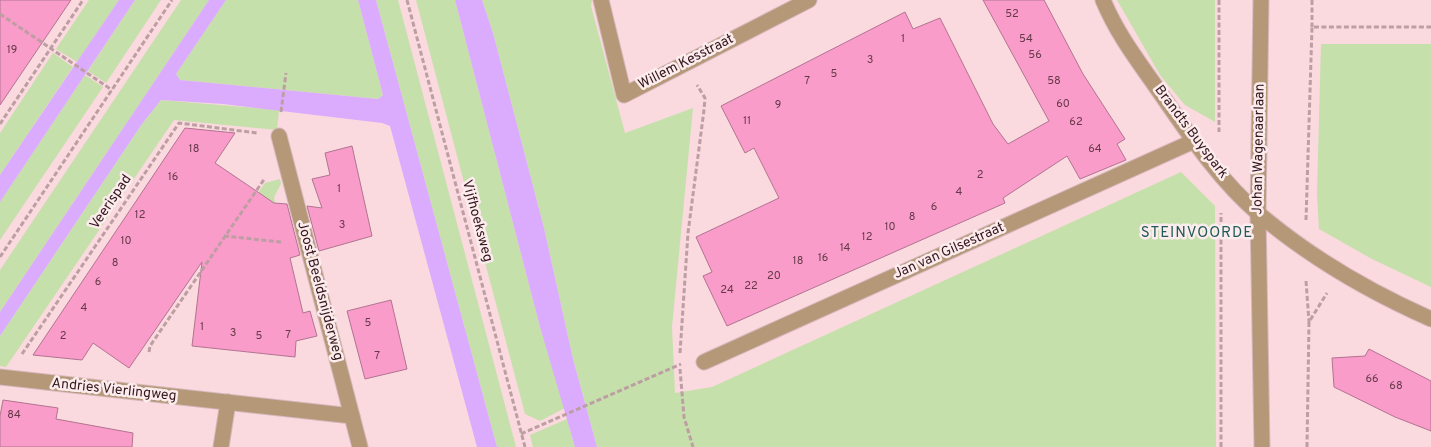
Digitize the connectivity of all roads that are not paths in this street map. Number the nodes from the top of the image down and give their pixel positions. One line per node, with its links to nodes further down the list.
1 (601, 0): 2 (street, Willem Kesstraat)
2 (809, 0)
3 (1104, 0): 6 (street, Brandts Buyspark)
4 (1261, 0): 7 (street, Johan Wagenaarlaan)
5 (279, 136): 12 (street, Joost Beeldsnijderweg)
6 (1194, 141): 7 (street, Brandts Buyspark); 9 (street, Jan van Gilsestraat)
7 (1258, 214): 8 (street, Brandts Buyspark); 15 (street, Johan Wagenaarlaan)
8 (1431, 319)
9 (704, 362)
10 (3, 377): 11 (street, Andries Vierlingweg)
11 (228, 402): 12 (street, Andries Vierlingweg); 13 (street)
12 (352, 416): 14 (street, Joost Beeldsnijderweg)
13 (222, 447)
14 (360, 447)
15 (1262, 447)

